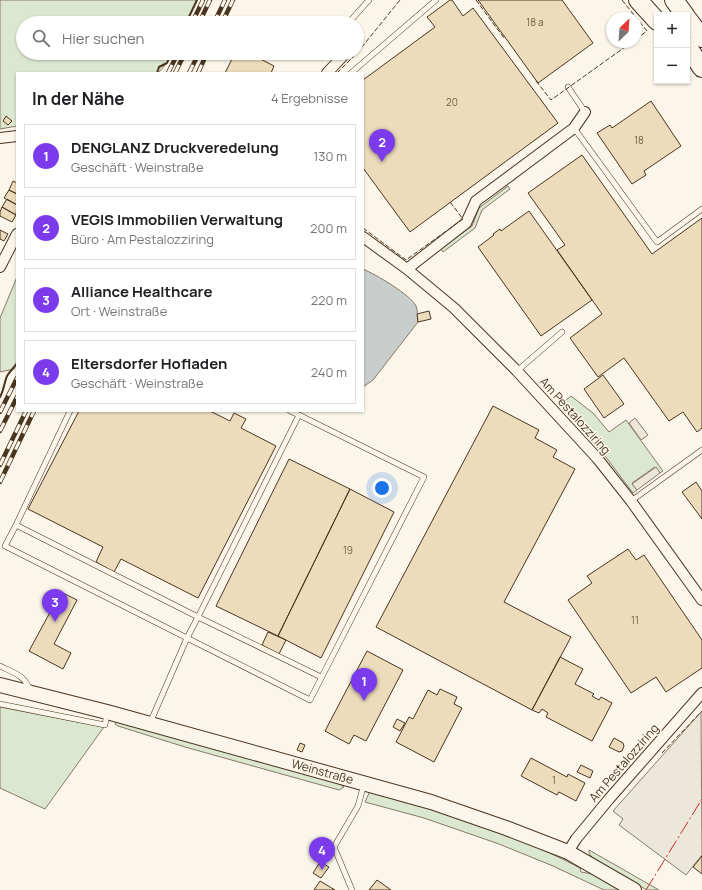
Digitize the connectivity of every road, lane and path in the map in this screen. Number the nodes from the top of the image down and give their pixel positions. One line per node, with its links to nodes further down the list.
1 (369, 0): 8 (lane)
2 (436, 0): 17 (lane)
3 (638, 0): 9 (highway)
4 (652, 0): 6 (highway)
5 (674, 0): 7 (highway)
6 (662, 12)
7 (683, 12)
8 (355, 16)
9 (654, 18)
10 (690, 22): 11 (highway)
11 (702, 38)
12 (688, 48): 15 (highway)
13 (339, 60): 16 (street)
14 (690, 61): 18 (highway)
15 (702, 68)
16 (328, 72)
17 (352, 72)
18 (702, 75)
19 (568, 87): 20 (lane)
20 (585, 112): 21 (street)
21 (574, 128): 24 (lane); 28 (street)
22 (16, 136): 23 (street)
23 (0, 138)
24 (702, 209)
25 (16, 236): 27 (street)
26 (364, 238): 28 (street, Am Pestalozziring)
27 (0, 267)
28 (407, 269): 30 (street, Am Pestalozziring)
29 (562, 332): 30 (lane)
30 (517, 371): 35 (street, Am Pestalozziring)
31 (70, 412): 36 (lane)
32 (292, 412): 33 (lane)
33 (299, 415): 38 (lane); 41 (lane)
34 (702, 450): 35 (lane)
35 (631, 501): 37 (street, Am Pestalozziring)
36 (16, 525): 38 (lane); 39 (lane)
37 (702, 600)
38 (198, 617): 39 (lane); 41 (lane)
39 (187, 638): 41 (lane); 47 (lane)
40 (0, 666): 43 (lane)
41 (321, 677)
42 (0, 684): 43 (main road, Weinstraße)
43 (31, 692): 46 (main road, Weinstraße)
44 (702, 693): 49 (street, Am Pestalozziring)
45 (0, 704): 46 (lane)
46 (107, 712): 47 (main road, Weinstraße)
47 (149, 724): 48 (main road, Weinstraße)
48 (364, 783): 49 (main road, Weinstraße); 50 (lane)
49 (568, 852): 51 (main road, Weinstraße)
50 (352, 890)
51 (634, 890)

